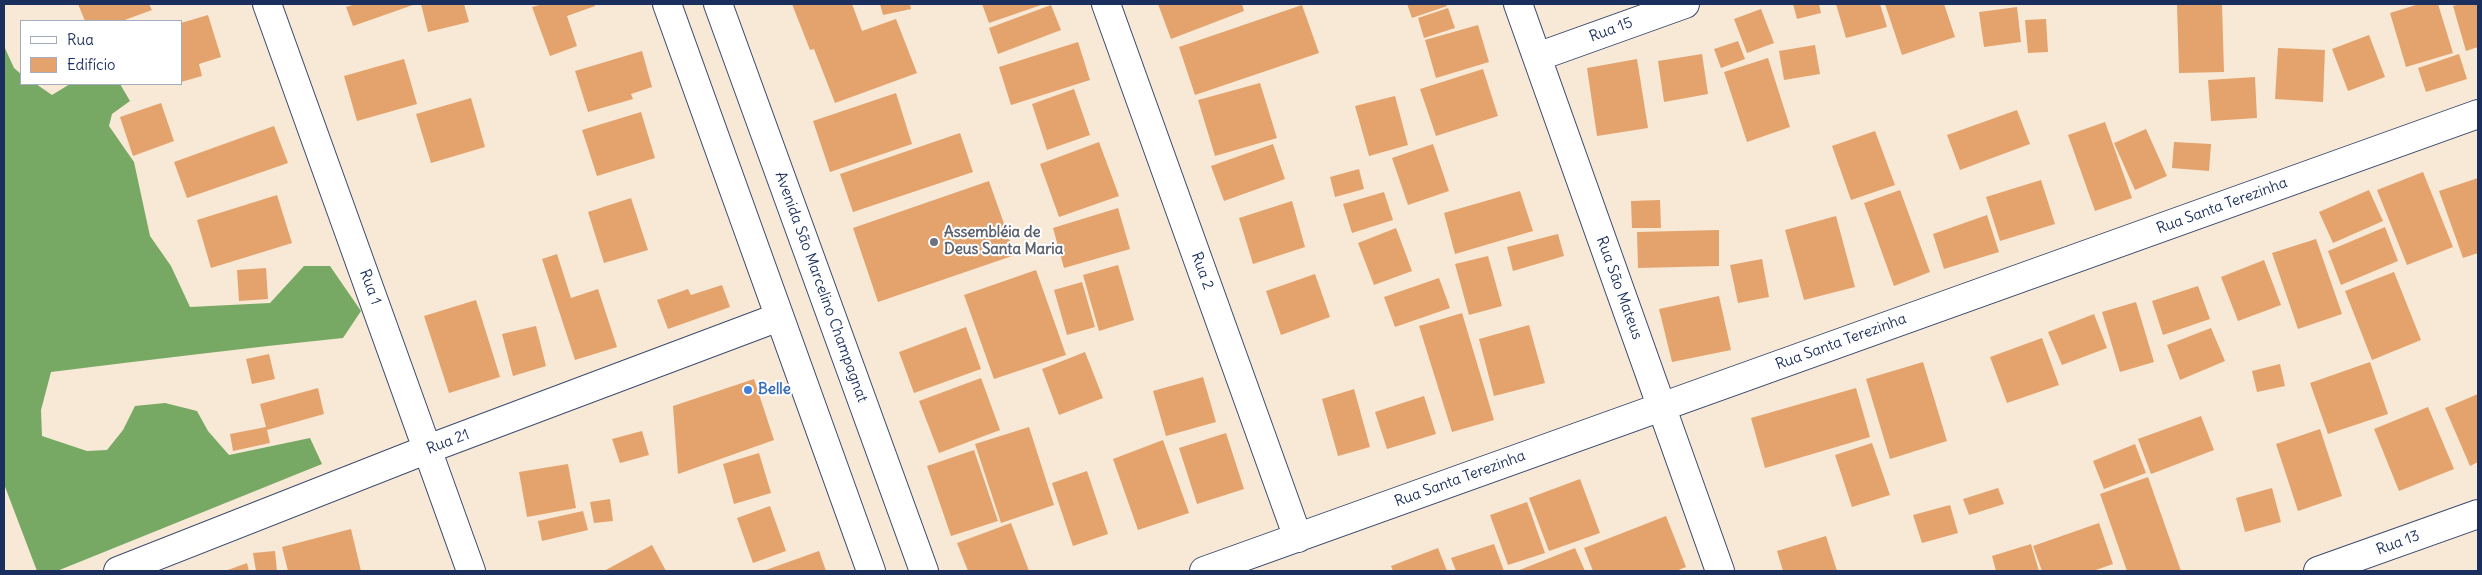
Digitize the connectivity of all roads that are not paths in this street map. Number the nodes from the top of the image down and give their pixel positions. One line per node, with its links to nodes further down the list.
1 (268, 4): 11 (street, Rua 1)
2 (667, 4): 9 (street)
3 (718, 4): 17 (street, Avenida São Marcelino Champagnat)
4 (1106, 4): 13 (street, Rua 2)
5 (1518, 4): 7 (street, Rua São Mateus)
6 (1685, 4): 7 (street, Rua 15)
7 (1537, 57): 10 (street, Rua São Mateus)
8 (2478, 114): 10 (street, Rua Santa Terezinha)
9 (779, 316): 11 (street, Rua 21); 16 (street)
10 (1661, 407): 13 (street, Rua Santa Terezinha); 19 (street, Rua São Mateus)
11 (428, 449): 14 (street, Rua 21); 15 (street, Rua 1)
12 (2478, 514): 20 (street, Rua 13)
13 (1298, 538): 18 (street, Rua Santa Terezinha)
14 (118, 571)
15 (471, 571)
16 (871, 571)
17 (924, 571)
18 (1204, 571)
19 (1720, 571)
20 (2318, 571)

